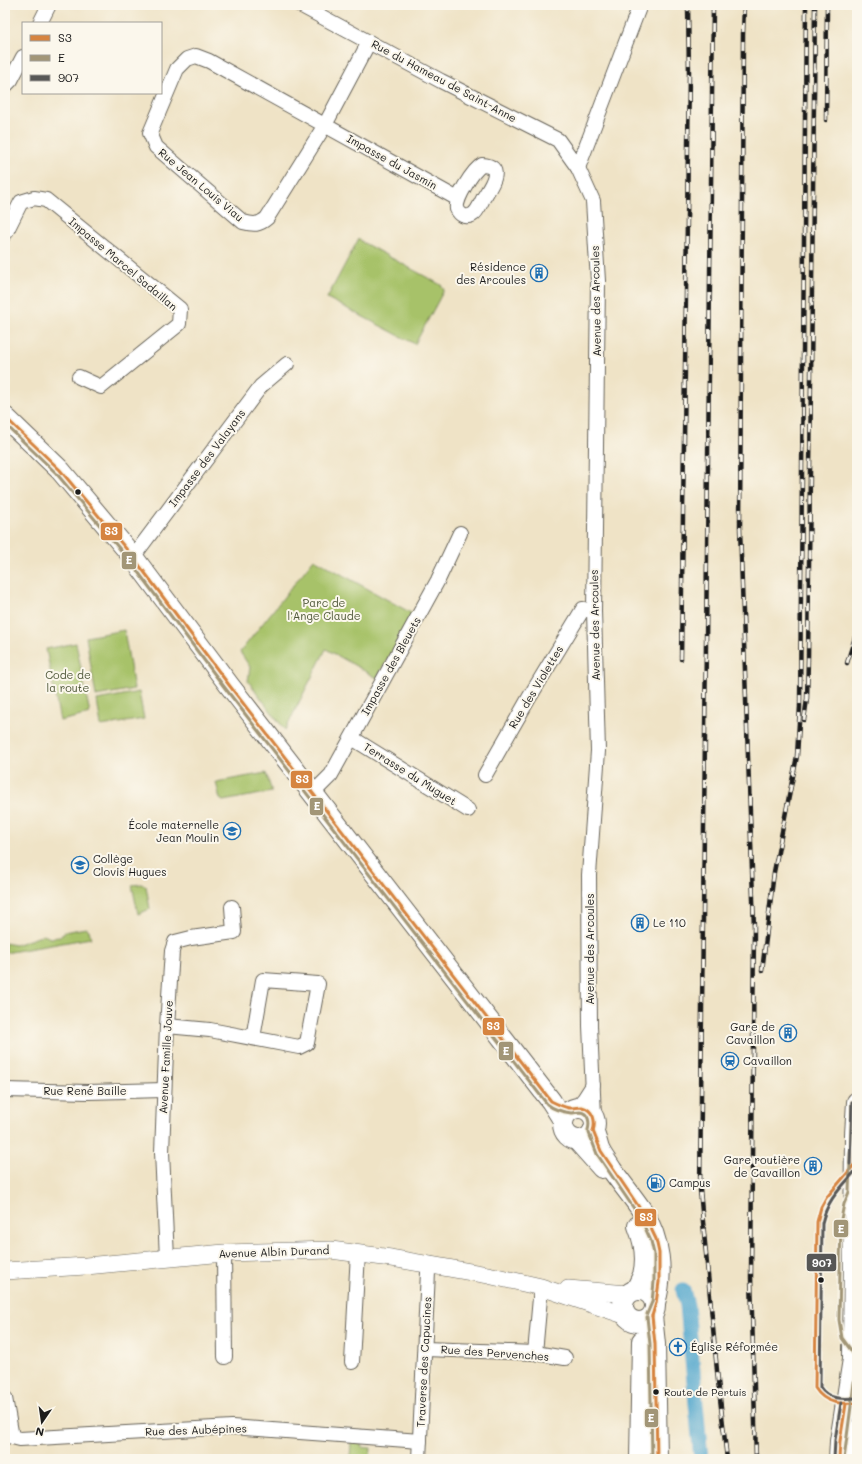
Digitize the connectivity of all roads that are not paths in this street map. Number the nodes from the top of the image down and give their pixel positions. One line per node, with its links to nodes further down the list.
1 (49, 5): 4 (street)
2 (300, 5): 5 (street, Rue du Hameau de Saint-Anne)
3 (640, 5): 9 (street)
4 (40, 22)
5 (370, 42): 8 (street, Rue Jean Louis Viau); 9 (street, Rue du Hameau de Saint-Anne)
6 (22, 59): 7 (street)
7 (5, 86)
8 (325, 124): 8 (street, Rue Jean Louis Viau); 10 (street, Impasse du Jasmin)
9 (578, 168): 17 (street, Avenue des Arcoules)
10 (458, 199)
11 (5, 234): 13 (street, Impasse Marcel Sadaillan)
12 (287, 364): 16 (street, Impasse des Valayans)
13 (79, 378)
14 (5, 417): 16 (main road)
15 (460, 534): 18 (street, Impasse des Bleuets)
16 (133, 557): 20 (main road)
17 (594, 611): 19 (street, Rue des Violettes); 25 (street, Avenue des Arcoules)
18 (352, 738): 20 (street, Impasse des Bleuets); 21 (street, Terrasse du Muguet)
19 (485, 775)
20 (313, 793): 29 (main road)
21 (468, 810)
22 (232, 907): 23 (street, Avenue Famille Jouve)
23 (167, 1026): 24 (street); 27 (street, Avenue Famille Jouve)
24 (253, 1038): 24 (street)
25 (593, 1086): 29 (street); 30 (street, Avenue des Arcoules)
26 (5, 1090): 27 (street, Rue René Baille)
27 (164, 1090): 34 (street, Avenue Famille Jouve)
28 (857, 1102): 31 (main road)
29 (571, 1112): 30 (main road); 30 (main road)
30 (588, 1129): 38 (main road); 39 (main road)
31 (855, 1228): 47 (main road)
32 (224, 1253): 33 (street, Avenue Albin Durand); 34 (street, Avenue Albin Durand); 42 (street)
33 (358, 1253): 35 (street, Avenue Albin Durand); 44 (street)
34 (167, 1258): 36 (street, Avenue Albin Durand)
35 (430, 1264): 37 (street, Avenue Albin Durand); 40 (street, Traverse des Capucines)
36 (5, 1271)
37 (541, 1287): 38 (street, Avenue Albin Durand); 39 (street, Avenue Albin Durand); 41 (street)
38 (632, 1292): 39 (main road); 39 (main road)
39 (643, 1314): 51 (main road); 52 (main road)
40 (426, 1348): 41 (street, Rue des Pervenches); 49 (street, Traverse des Capucines)
41 (535, 1353): 43 (street, Rue des Pervenches)
42 (226, 1356)
43 (565, 1358)
44 (352, 1362)
45 (857, 1383): 47 (street)
46 (5, 1398): 49 (street, Rue des Aubépines)
47 (853, 1400): 53 (main road)
48 (857, 1431): 54 (main road)
49 (420, 1441): 50 (street, Traverse des Capucines)
50 (419, 1459)
51 (640, 1459)
52 (657, 1459)
53 (839, 1459)
54 (854, 1459)

